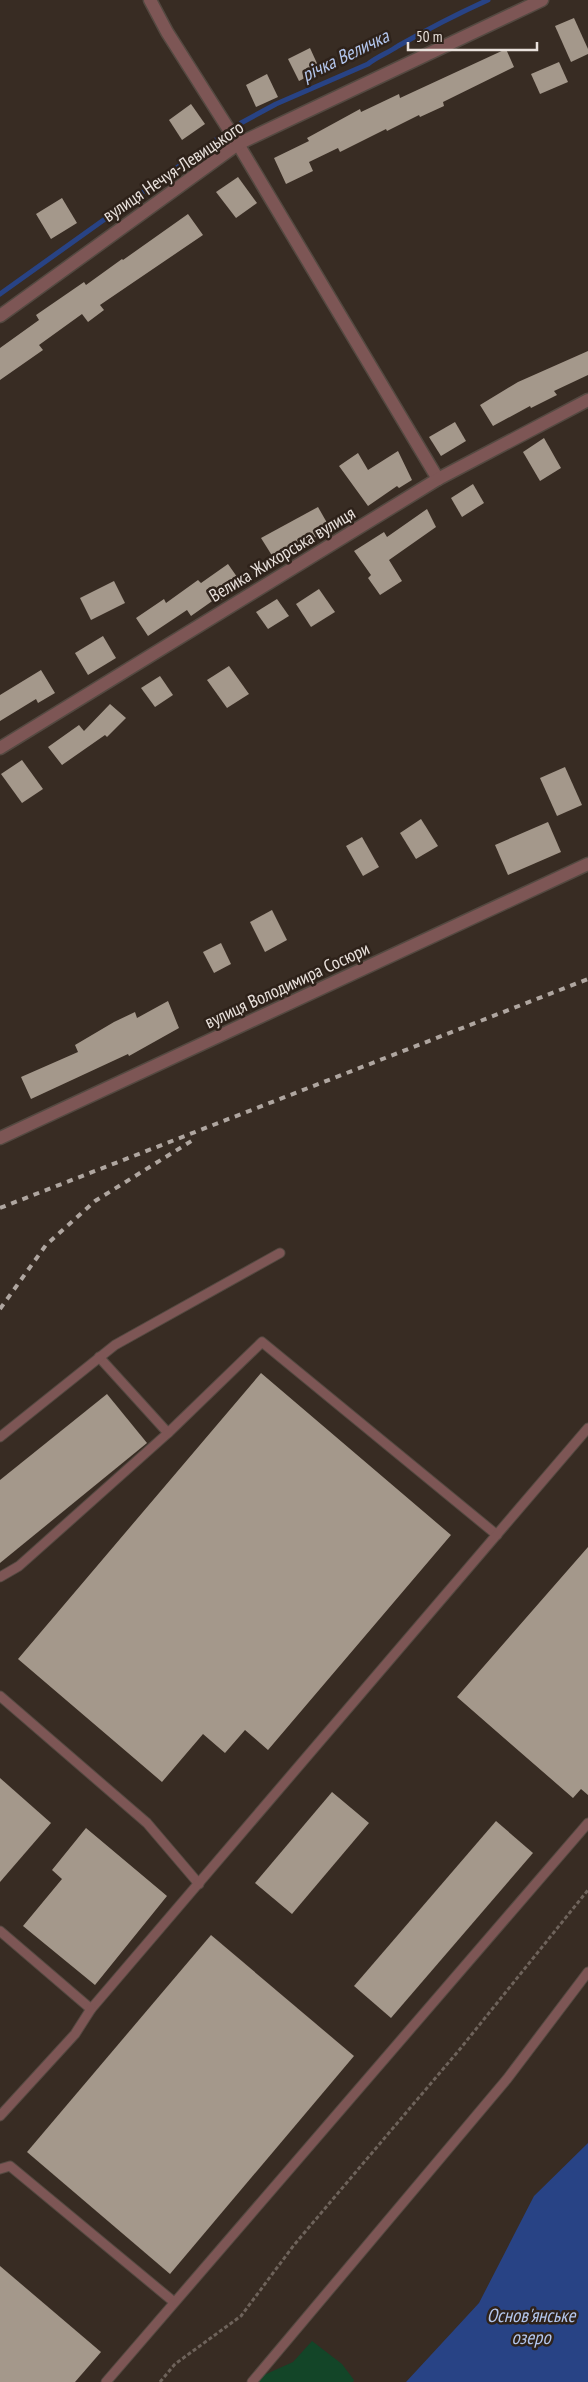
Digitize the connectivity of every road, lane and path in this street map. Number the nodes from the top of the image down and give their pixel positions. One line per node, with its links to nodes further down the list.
1 (150, 0): 3 (street)
2 (542, 0): 3 (street, вулиця Нечуя-Левицького)
3 (238, 144): 4 (street, вулиця Нечуя-Левицького); 6 (street)
4 (0, 316)
5 (588, 400): 6 (street, Велика Жихорська вулиця)
6 (438, 479): 7 (street, Велика Жихорська вулиця)
7 (0, 748)
8 (588, 864): 9 (street, вулиця Володимира Сосюри)
9 (0, 1138)
10 (280, 1253): 11 (lane)
11 (99, 1357): 13 (lane); 14 (lane)
12 (588, 1428): 15 (lane)
13 (168, 1433): 15 (lane); 16 (lane)
14 (0, 1437)
15 (496, 1535): 19 (lane)
16 (0, 1578)
17 (0, 1696): 19 (lane)
18 (588, 1823): 26 (lane)
19 (199, 1884): 23 (lane)
20 (588, 1890): 28 (path)
21 (0, 1931): 23 (lane)
22 (588, 1972): 29 (lane)
23 (91, 2010): 24 (lane)
24 (0, 2116)
25 (0, 2169): 26 (lane)
26 (174, 2302): 27 (lane)
27 (106, 2382)
28 (160, 2382)
29 (252, 2382)

